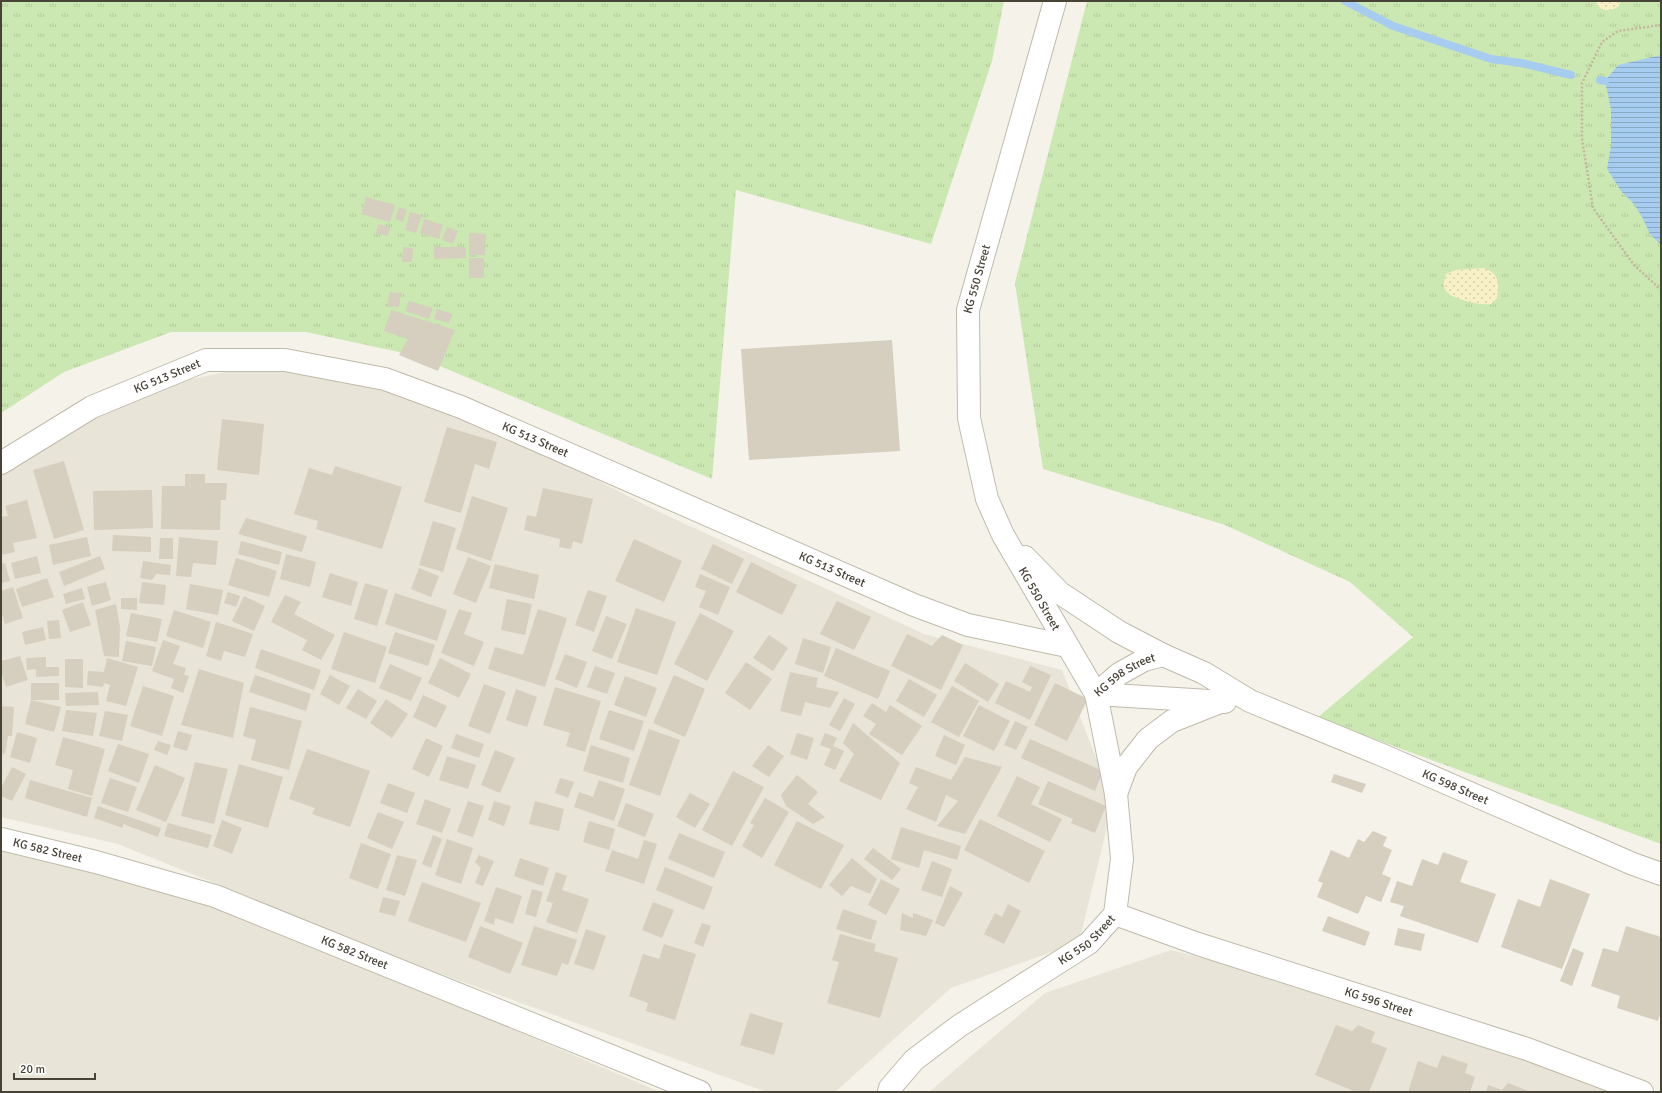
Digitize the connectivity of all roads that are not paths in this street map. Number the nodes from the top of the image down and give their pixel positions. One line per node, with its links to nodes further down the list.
1 (1055, 1): 3 (street, KG 550 Street)
2 (1, 463): 4 (street, KG 513 Street)
3 (1002, 535): 4 (street, KG 550 Street); 5 (street)
4 (1067, 646): 6 (street, KG 550 Street)
5 (1163, 655): 6 (street, KG 598 Street); 7 (street, KG 598 Street)
6 (1096, 694): 8 (street, KG 598 Street); 9 (street, KG 550 Street)
7 (1250, 701): 8 (street, KG 598 Street); 11 (street, KG 598 Street)
8 (1220, 702): 9 (street)
9 (1116, 794): 12 (street, KG 550 Street)
10 (1, 839): 13 (street, KG 582 Street)
11 (1661, 874)
12 (1115, 914): 14 (street, KG 550 Street); 15 (street, KG 596 Street)
13 (700, 1092)
14 (889, 1092)
15 (1642, 1092)

